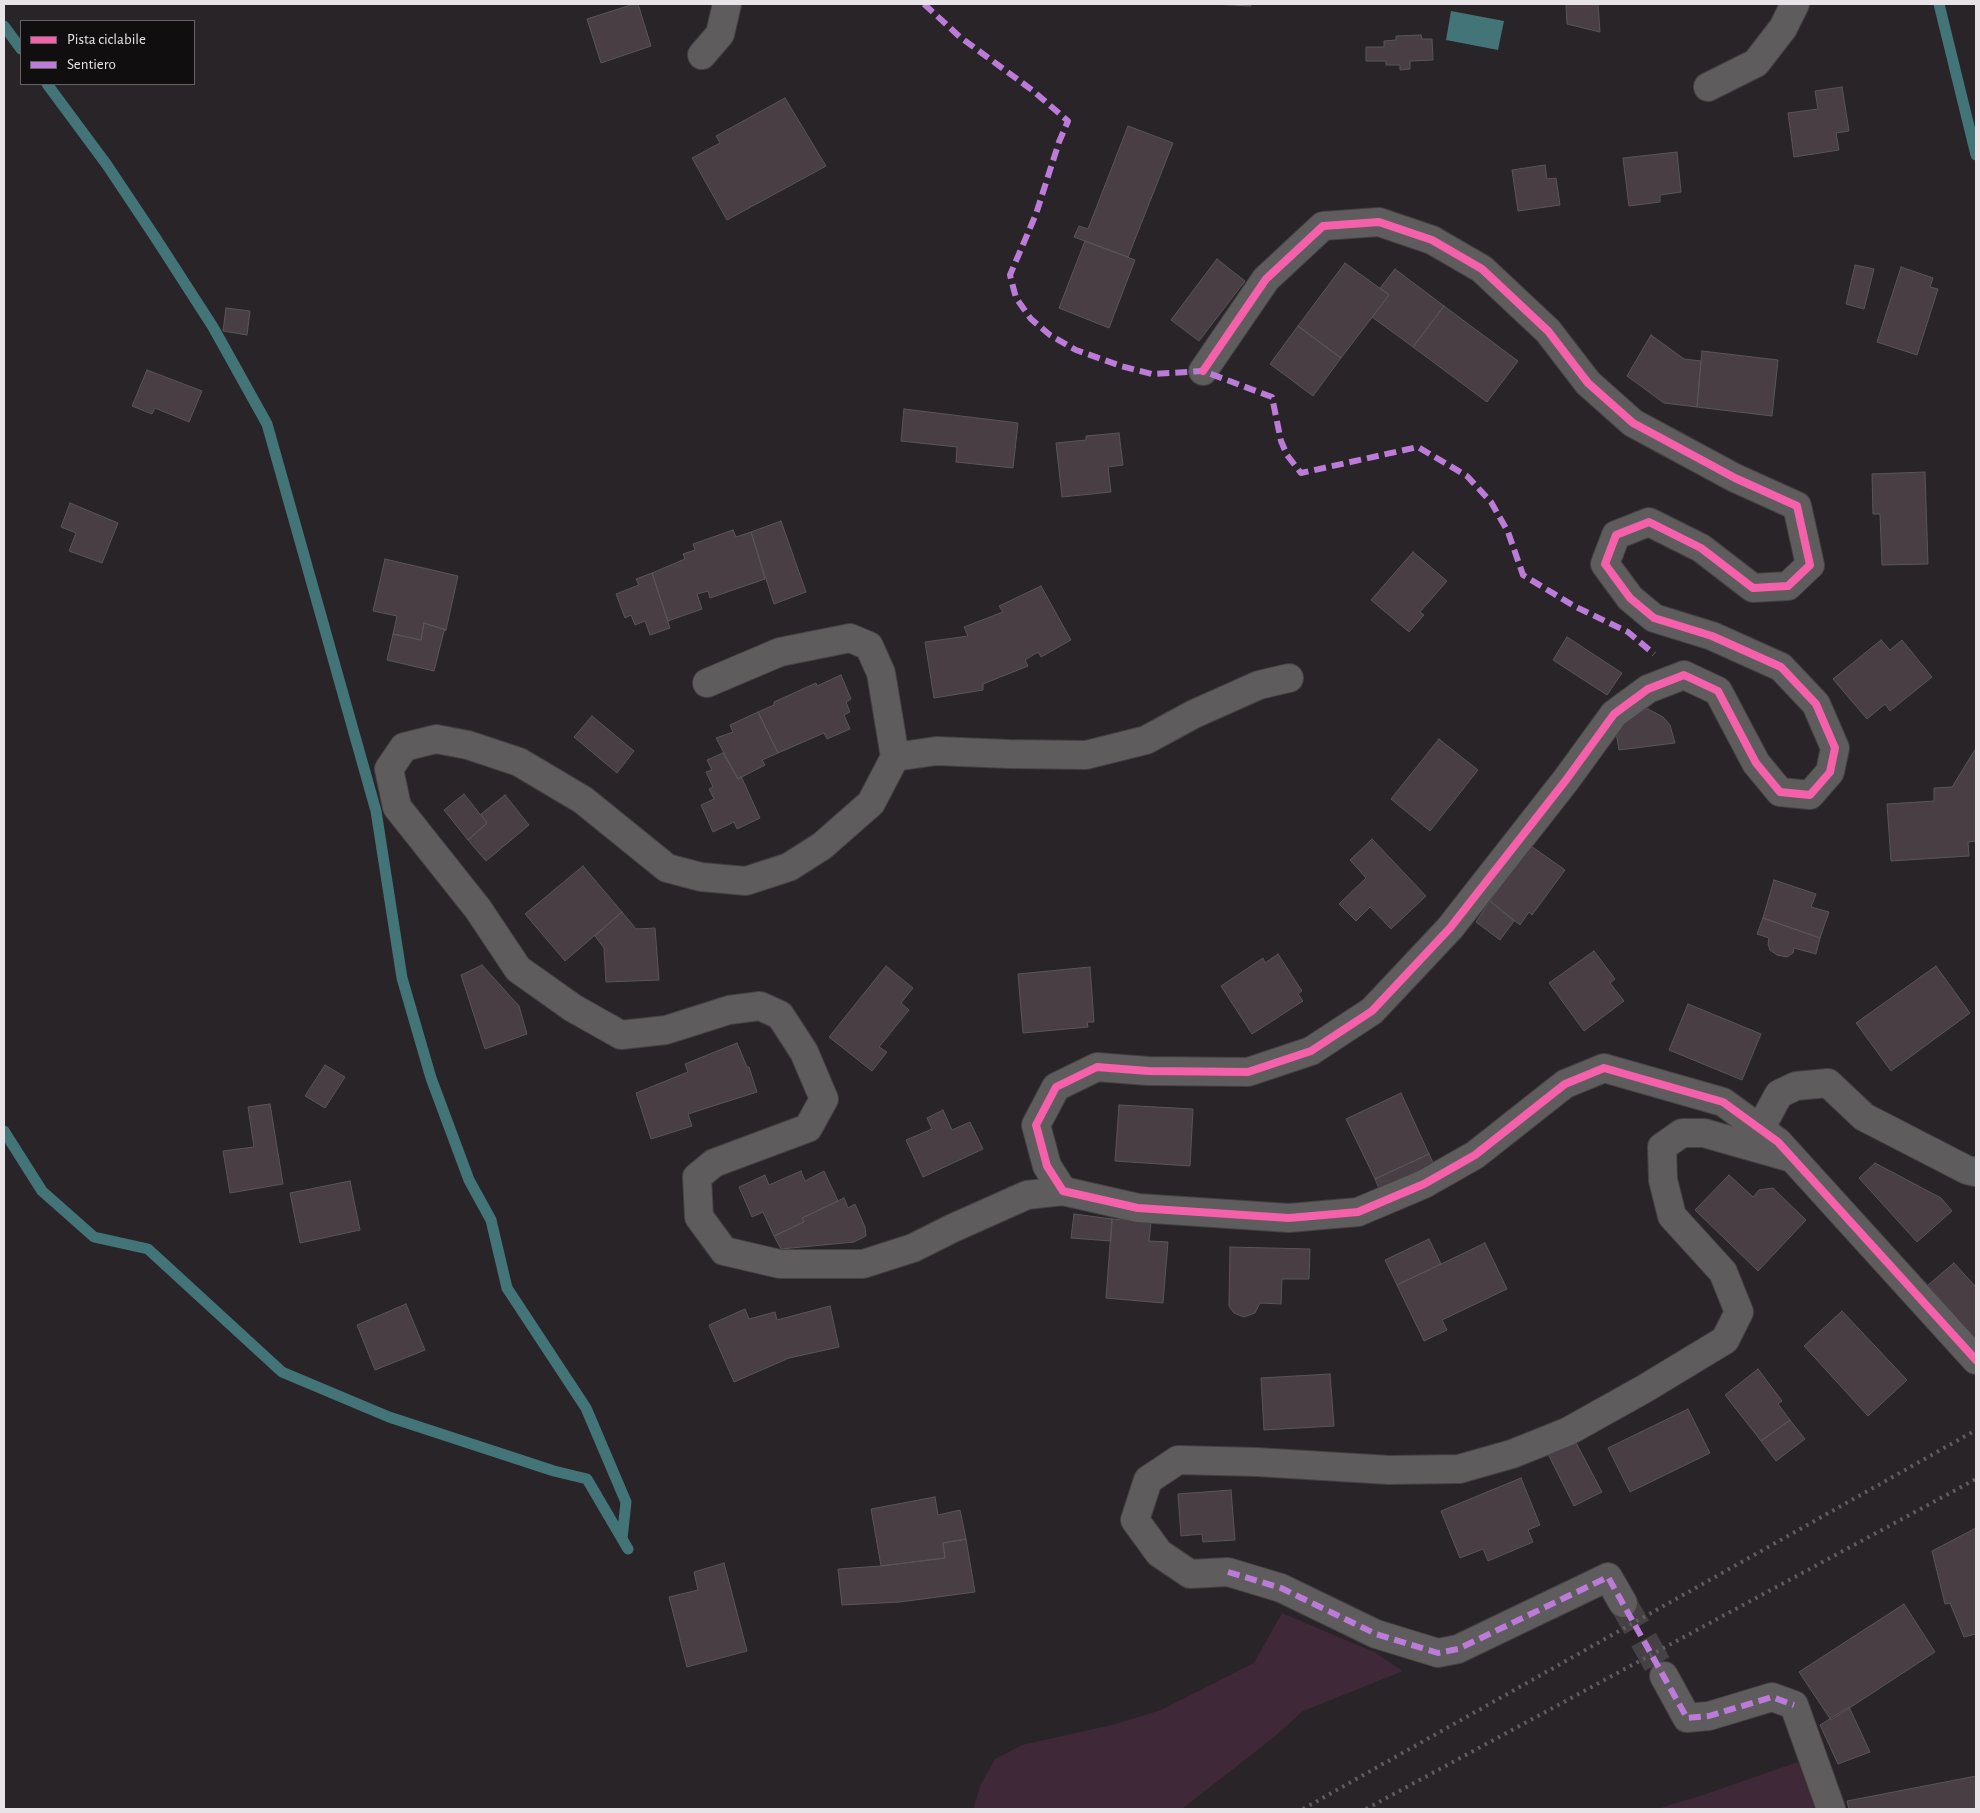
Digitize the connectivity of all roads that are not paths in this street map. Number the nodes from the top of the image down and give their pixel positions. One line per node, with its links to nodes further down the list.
1 (727, 4): 3 (street)
2 (1795, 4): 4 (street)
3 (702, 55)
4 (1708, 87)
5 (1202, 370): 12 (street)
6 (1289, 678): 8 (street)
7 (707, 683): 8 (street)
8 (895, 757): 12 (street)
9 (1760, 1128): 10 (street); 11 (street); 12 (street)
10 (1793, 1158): 13 (street); 14 (street)
11 (1976, 1172)
12 (1064, 1191)
13 (1976, 1360)
14 (1623, 1603)
15 (1664, 1676): 16 (street)
16 (1831, 1809)

